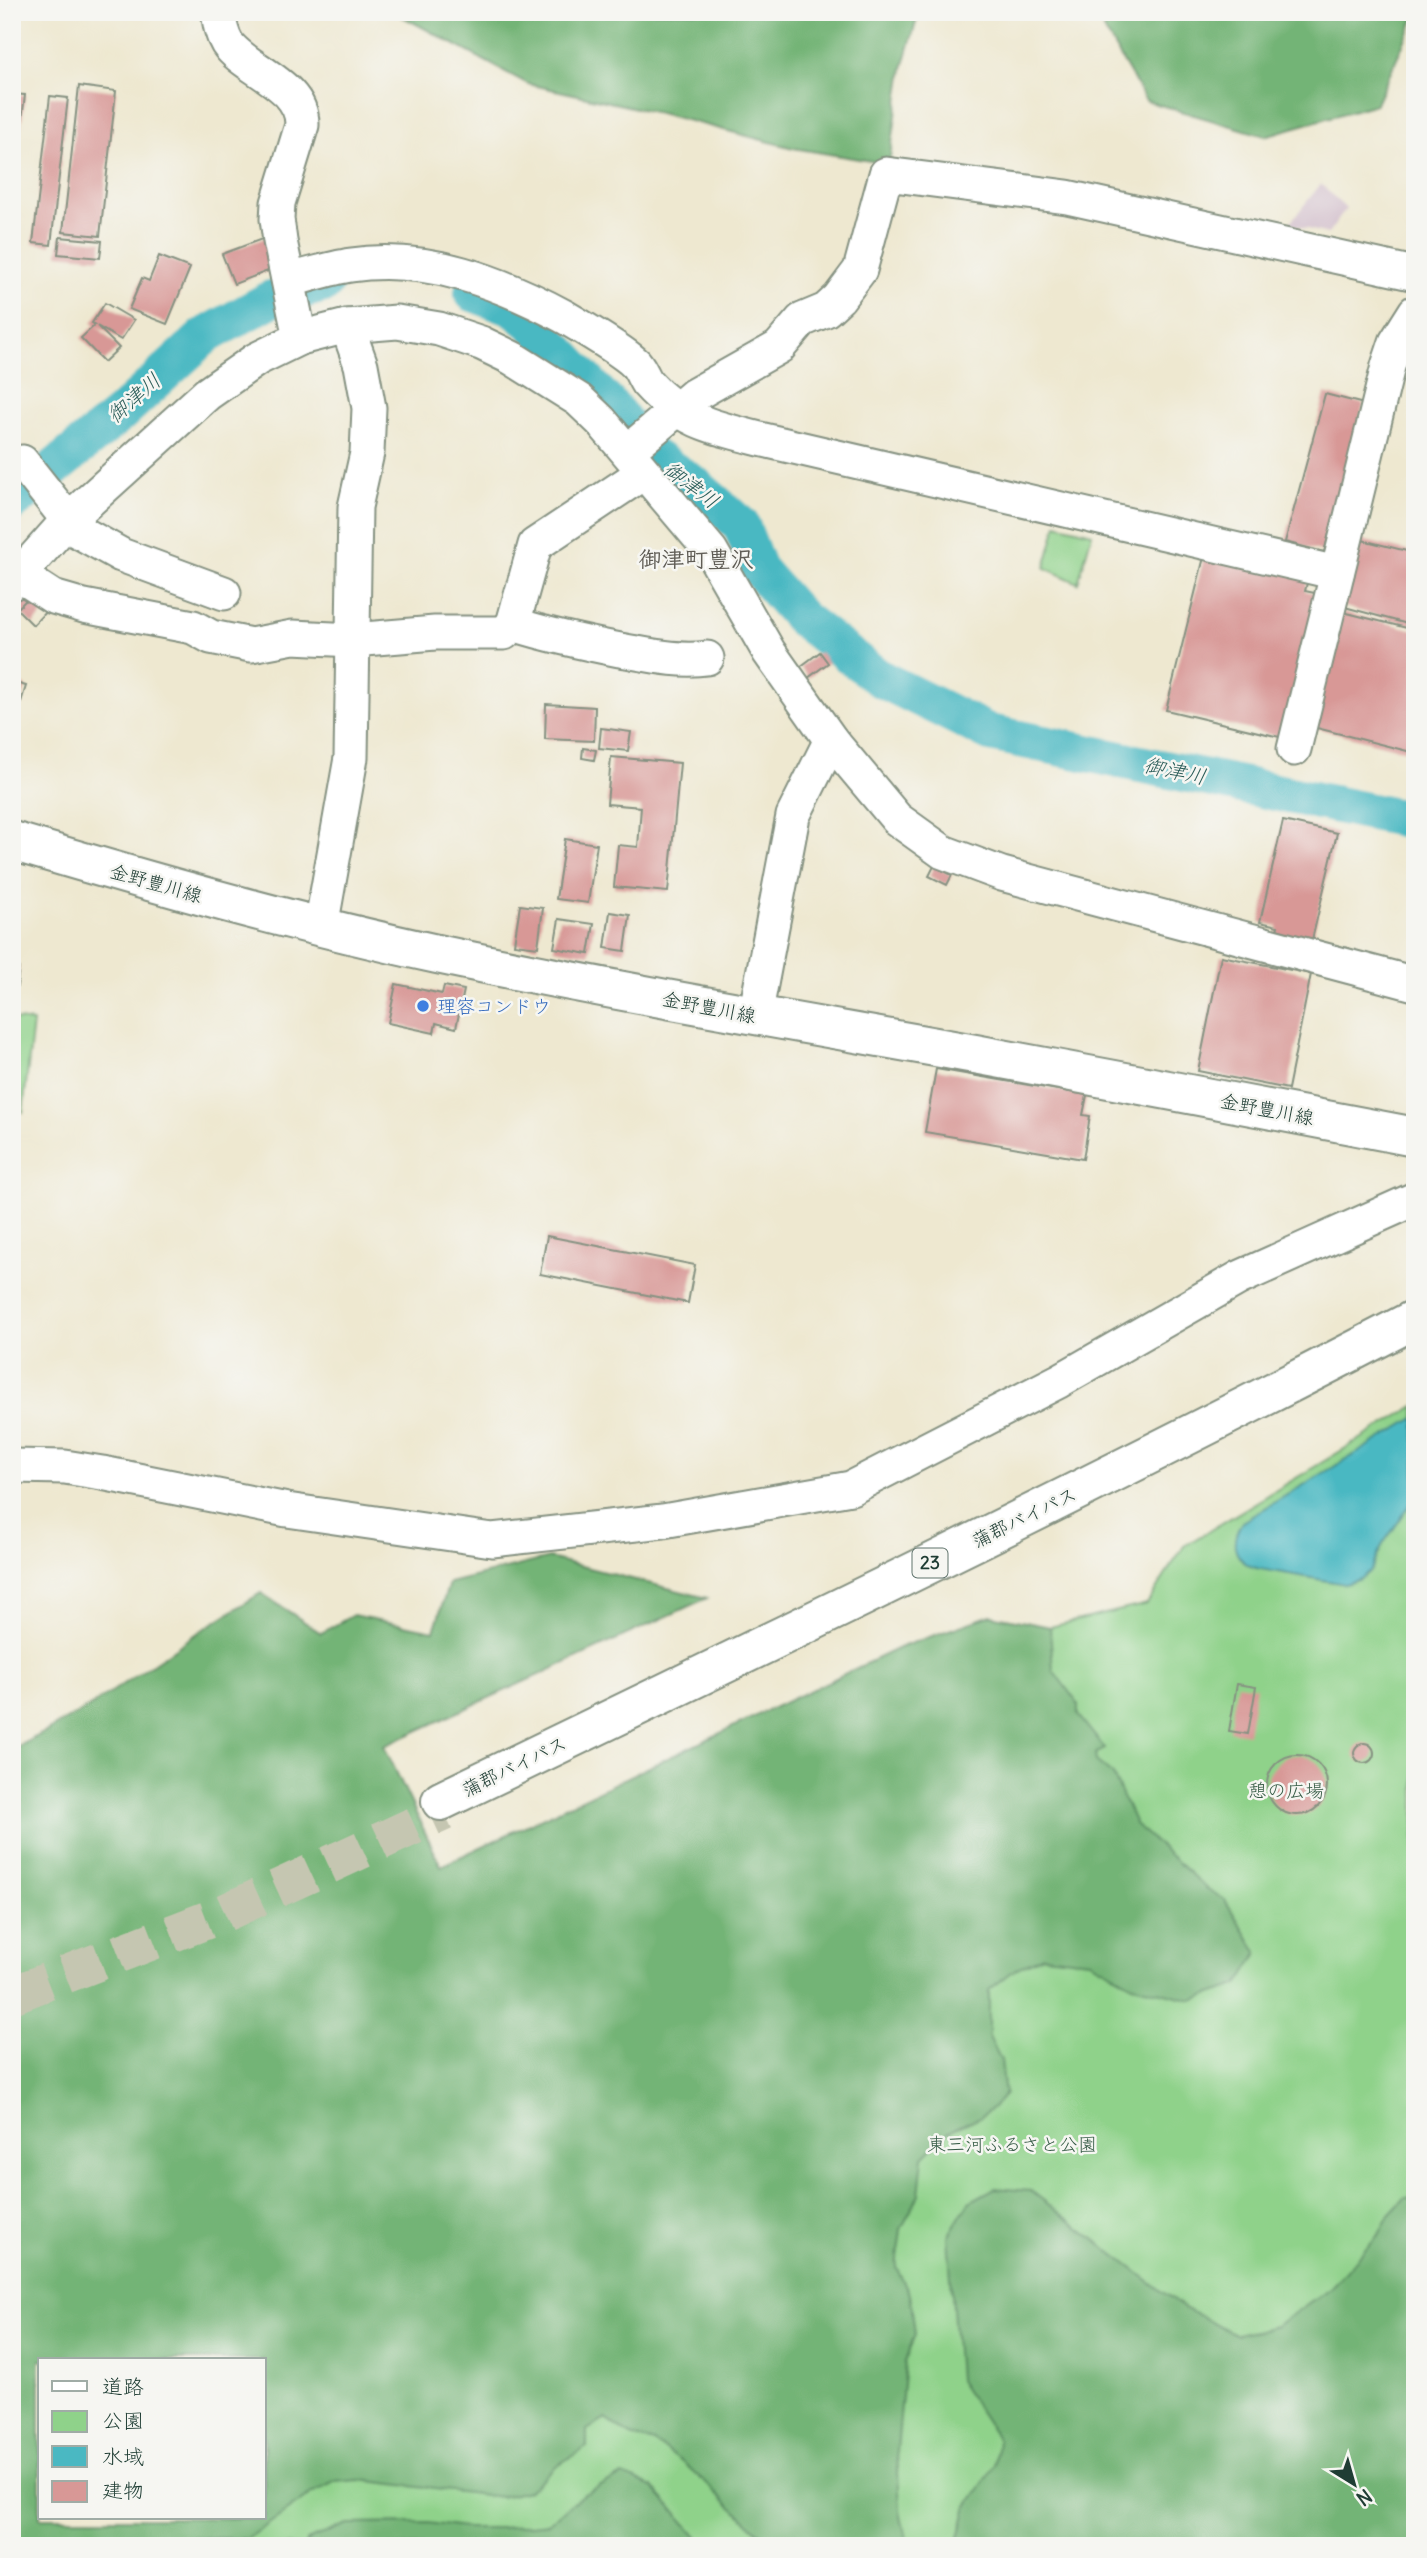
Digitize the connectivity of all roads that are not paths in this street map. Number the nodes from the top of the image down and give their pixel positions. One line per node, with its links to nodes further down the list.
1 (218, 12): 3 (street)
2 (1415, 274): 7 (street)
3 (289, 280): 6 (street); 7 (street)
4 (1415, 312): 11 (street)
5 (347, 326): 6 (street); 8 (street); 15 (street)
6 (299, 333): 10 (street)
7 (674, 412): 8 (street); 11 (street)
8 (636, 456): 14 (street); 17 (street)
9 (22, 462): 10 (street)
10 (68, 520): 12 (street); 13 (street)
11 (1337, 573): 18 (street)
12 (16, 579): 15 (street)
13 (225, 593)
14 (513, 625): 15 (street); 16 (street)
15 (353, 640): 20 (street)
16 (707, 658)
17 (831, 740): 21 (street); 22 (street)
18 (1294, 749)
19 (12, 841): 20 (main road, 金野豊川線)
20 (321, 927): 22 (main road, 金野豊川線)
21 (1415, 984)
22 (755, 1016): 23 (main road, 金野豊川線)
23 (1415, 1137)
24 (1415, 1199): 27 (street)
25 (1415, 1319): 26 (main road, 蒲郡バイパス / 23)
26 (1415, 1333)
27 (12, 1466)

